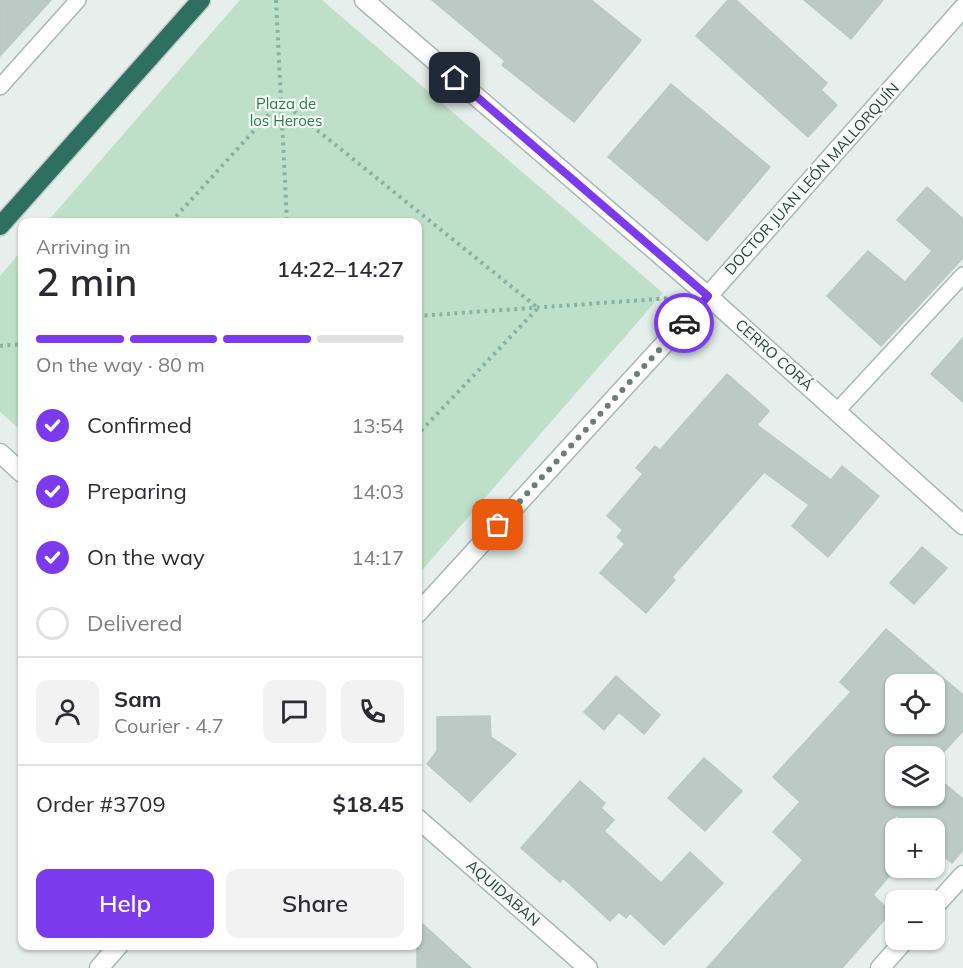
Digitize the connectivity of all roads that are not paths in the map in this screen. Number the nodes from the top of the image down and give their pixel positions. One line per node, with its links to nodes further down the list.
1 (78, 0): 5 (lane)
2 (201, 0): 6 (highway)
3 (364, 0): 8 (street, CERRO CORÁ)
4 (963, 9): 8 (street, DOCTOR JUAN LEÓN MALLORQUÍN)
5 (0, 87)
6 (0, 226)
7 (963, 275): 9 (lane)
8 (708, 296): 9 (street, CERRO CORÁ); 13 (street, DOCTOR JUAN LEÓN MALLORQUÍN)
9 (837, 411): 12 (street, CERRO CORÁ)
10 (0, 453): 11 (street)
11 (18, 469)
12 (963, 525)
13 (422, 609)
14 (422, 822): 20 (street, AQUIDABAN)
15 (963, 875): 16 (street)
16 (945, 895)
17 (115, 950): 19 (street)
18 (896, 950): 21 (street)
19 (99, 968)
20 (588, 968)
21 (880, 968)

